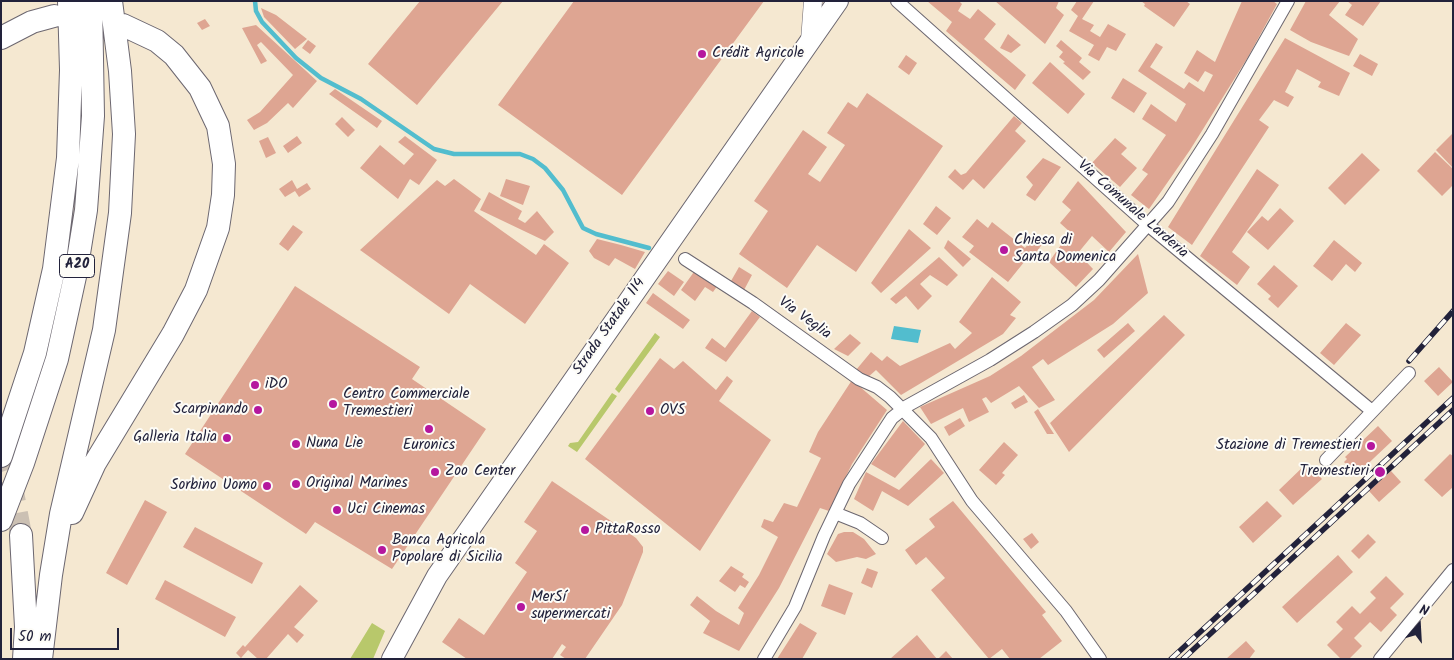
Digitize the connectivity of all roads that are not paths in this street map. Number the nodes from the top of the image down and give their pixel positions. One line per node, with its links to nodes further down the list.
1 (91, 1): 19 (highway, A20)
2 (111, 1): 22 (highway)
3 (813, 1): 10 (street)
4 (838, 1): 10 (main road, Strada Statale 114)
5 (897, 1): 11 (street, Via Comunale Larderia)
6 (1288, 1): 11 (street)
7 (61, 8): 9 (highway); 16 (highway, A20)
8 (123, 25): 22 (highway)
9 (1, 38)
10 (810, 41): 26 (main road, Strada Statale 114)
11 (1149, 226): 14 (street); 15 (street, Via Comunale Larderia)
12 (685, 259): 14 (street, Via Veglia)
13 (1409, 373): 15 (street)
14 (902, 409): 18 (street); 28 (street, Via Veglia)
15 (1372, 411): 17 (street)
16 (1, 456)
17 (1326, 460)
18 (835, 513): 21 (street); 27 (street)
19 (1, 520)
20 (21, 536): 24 (highway)
21 (882, 538)
22 (54, 556): 25 (highway)
23 (1453, 570): 29 (street)
24 (24, 659)
25 (41, 659)
26 (392, 659)
27 (764, 659)
28 (1100, 659)
29 (1380, 659)

